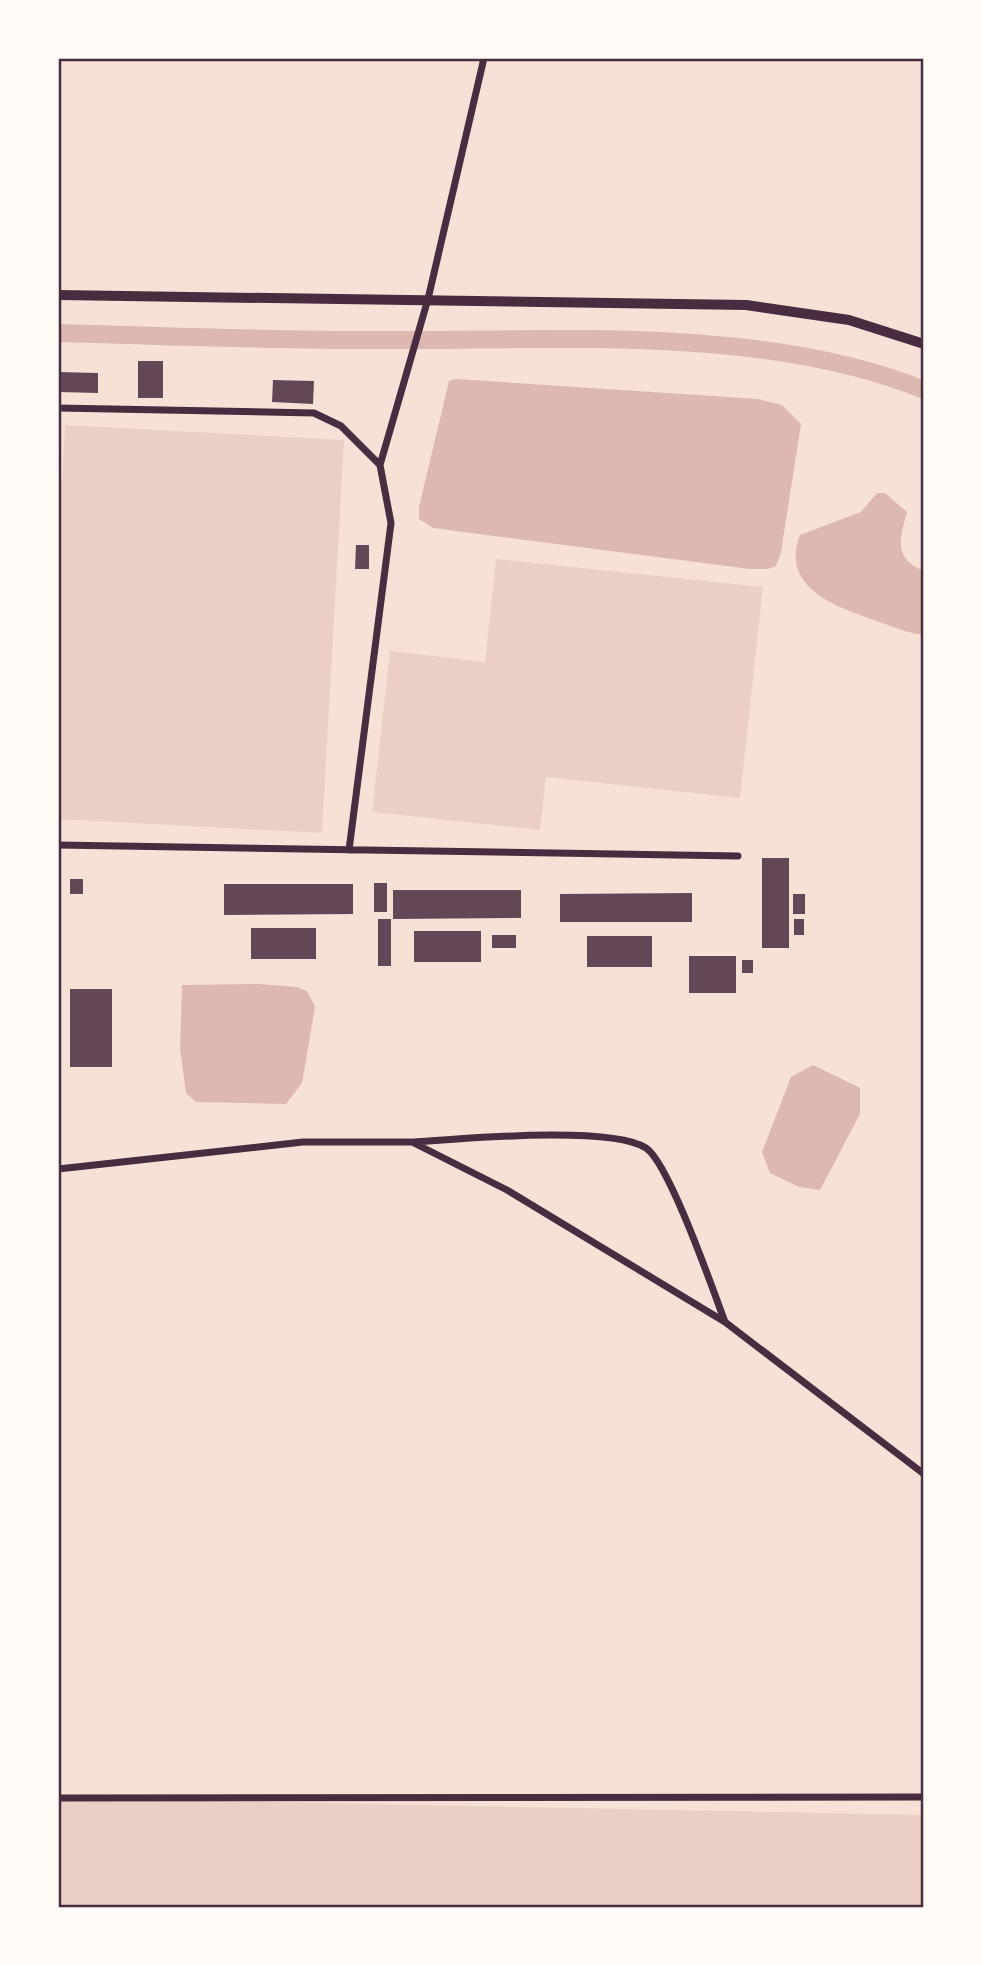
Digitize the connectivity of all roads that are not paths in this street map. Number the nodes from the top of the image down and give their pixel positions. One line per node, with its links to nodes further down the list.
1 (484, 58): 3 (street)
2 (58, 295): 3 (street)
3 (428, 299): 4 (street); 6 (street)
4 (924, 344)
5 (58, 408): 6 (street)
6 (380, 465): 8 (street)
7 (58, 845): 8 (street)
8 (349, 850): 9 (street)
9 (737, 856)
10 (412, 1142): 11 (street); 12 (street); 12 (street)
11 (58, 1169)
12 (725, 1322): 13 (street)
13 (924, 1474)
14 (924, 1797): 15 (street)
15 (58, 1798)

